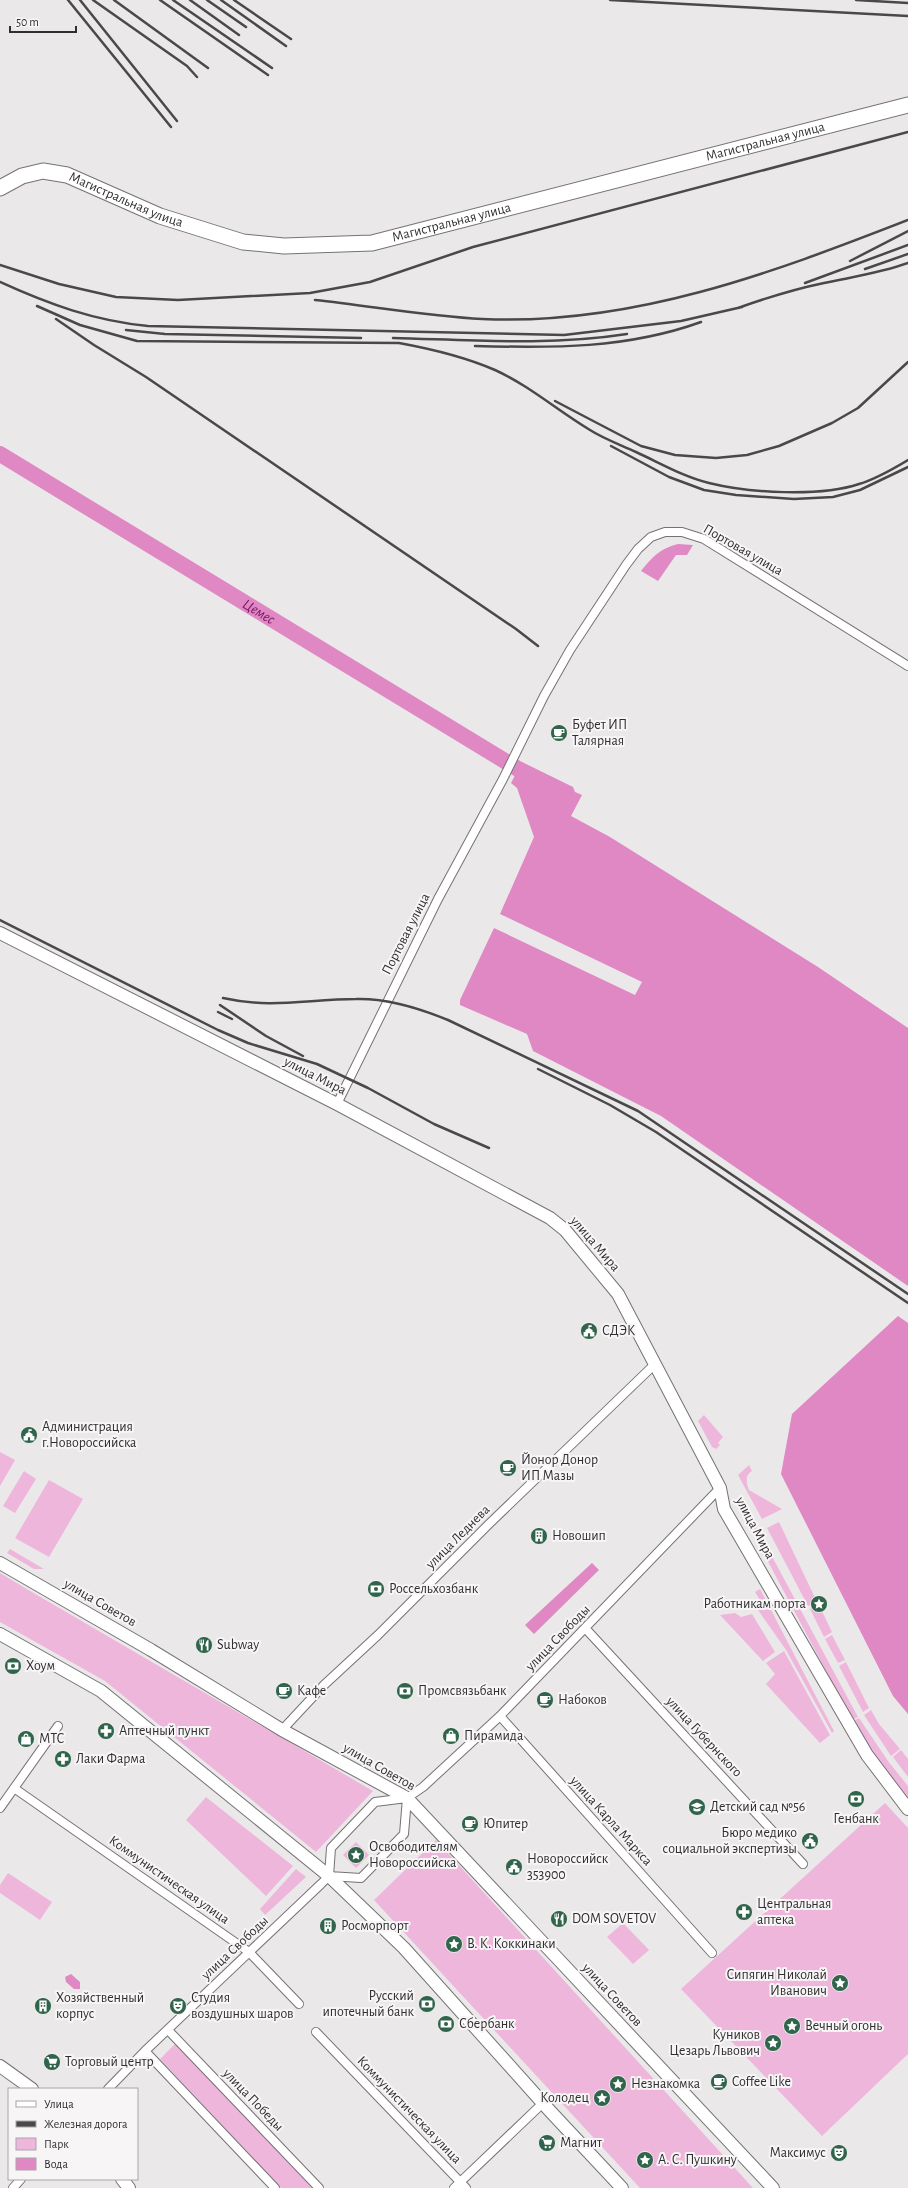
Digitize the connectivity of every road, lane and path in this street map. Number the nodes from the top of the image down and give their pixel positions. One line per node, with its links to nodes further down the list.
1 (908, 105): 2 (highway, Магистральная улица)
2 (0, 188)
3 (908, 666): 5 (street, Портовая улица)
4 (0, 933): 5 (street, улица Мира)
5 (337, 1104): 6 (street, улица Мира)
6 (654, 1364): 7 (street, улица Мира); 13 (street, улица Леднева)
7 (720, 1488): 9 (street, улица Свободы); 17 (street, улица Мира)
8 (0, 1563): 13 (street, улица Советов)
9 (585, 1628): 11 (street, улица Свободы); 18 (street, улица Губернского)
10 (0, 1634): 19 (street)
11 (500, 1716): 15 (street, улица Свободы); 21 (street, улица Карла Маркса)
12 (58, 1726): 14 (street)
13 (282, 1730): 15 (street, улица Советов)
14 (14, 1788): 16 (street); 20 (street, Коммунистическая улица)
15 (407, 1798): 19 (street, улица Свободы); 19 (street); 38 (street, улица Советов)
16 (0, 1808)
17 (908, 1809)
18 (803, 1864)
19 (329, 1876): 20 (street, улица Свободы); 29 (street)
20 (249, 1952): 22 (street, Коммунистическая улица); 23 (street, улица Свободы)
21 (712, 1953)
22 (298, 2004)
23 (168, 2030): 25 (street, улица Свободы); 36 (street, улица Победы)
24 (316, 2032): 32 (street, Коммунистическая улица)
25 (145, 2051): 28 (street, улица Свободы); 35 (street)
26 (0, 2066): 27 (street)
27 (31, 2088)
28 (109, 2088)
29 (543, 2103): 32 (street); 37 (street)
30 (20, 2180): 33 (street)
31 (123, 2180): 34 (street)
32 (460, 2186)
33 (13, 2188)
34 (130, 2188)
35 (275, 2188)
36 (319, 2188)
37 (622, 2188)
38 (773, 2188)

